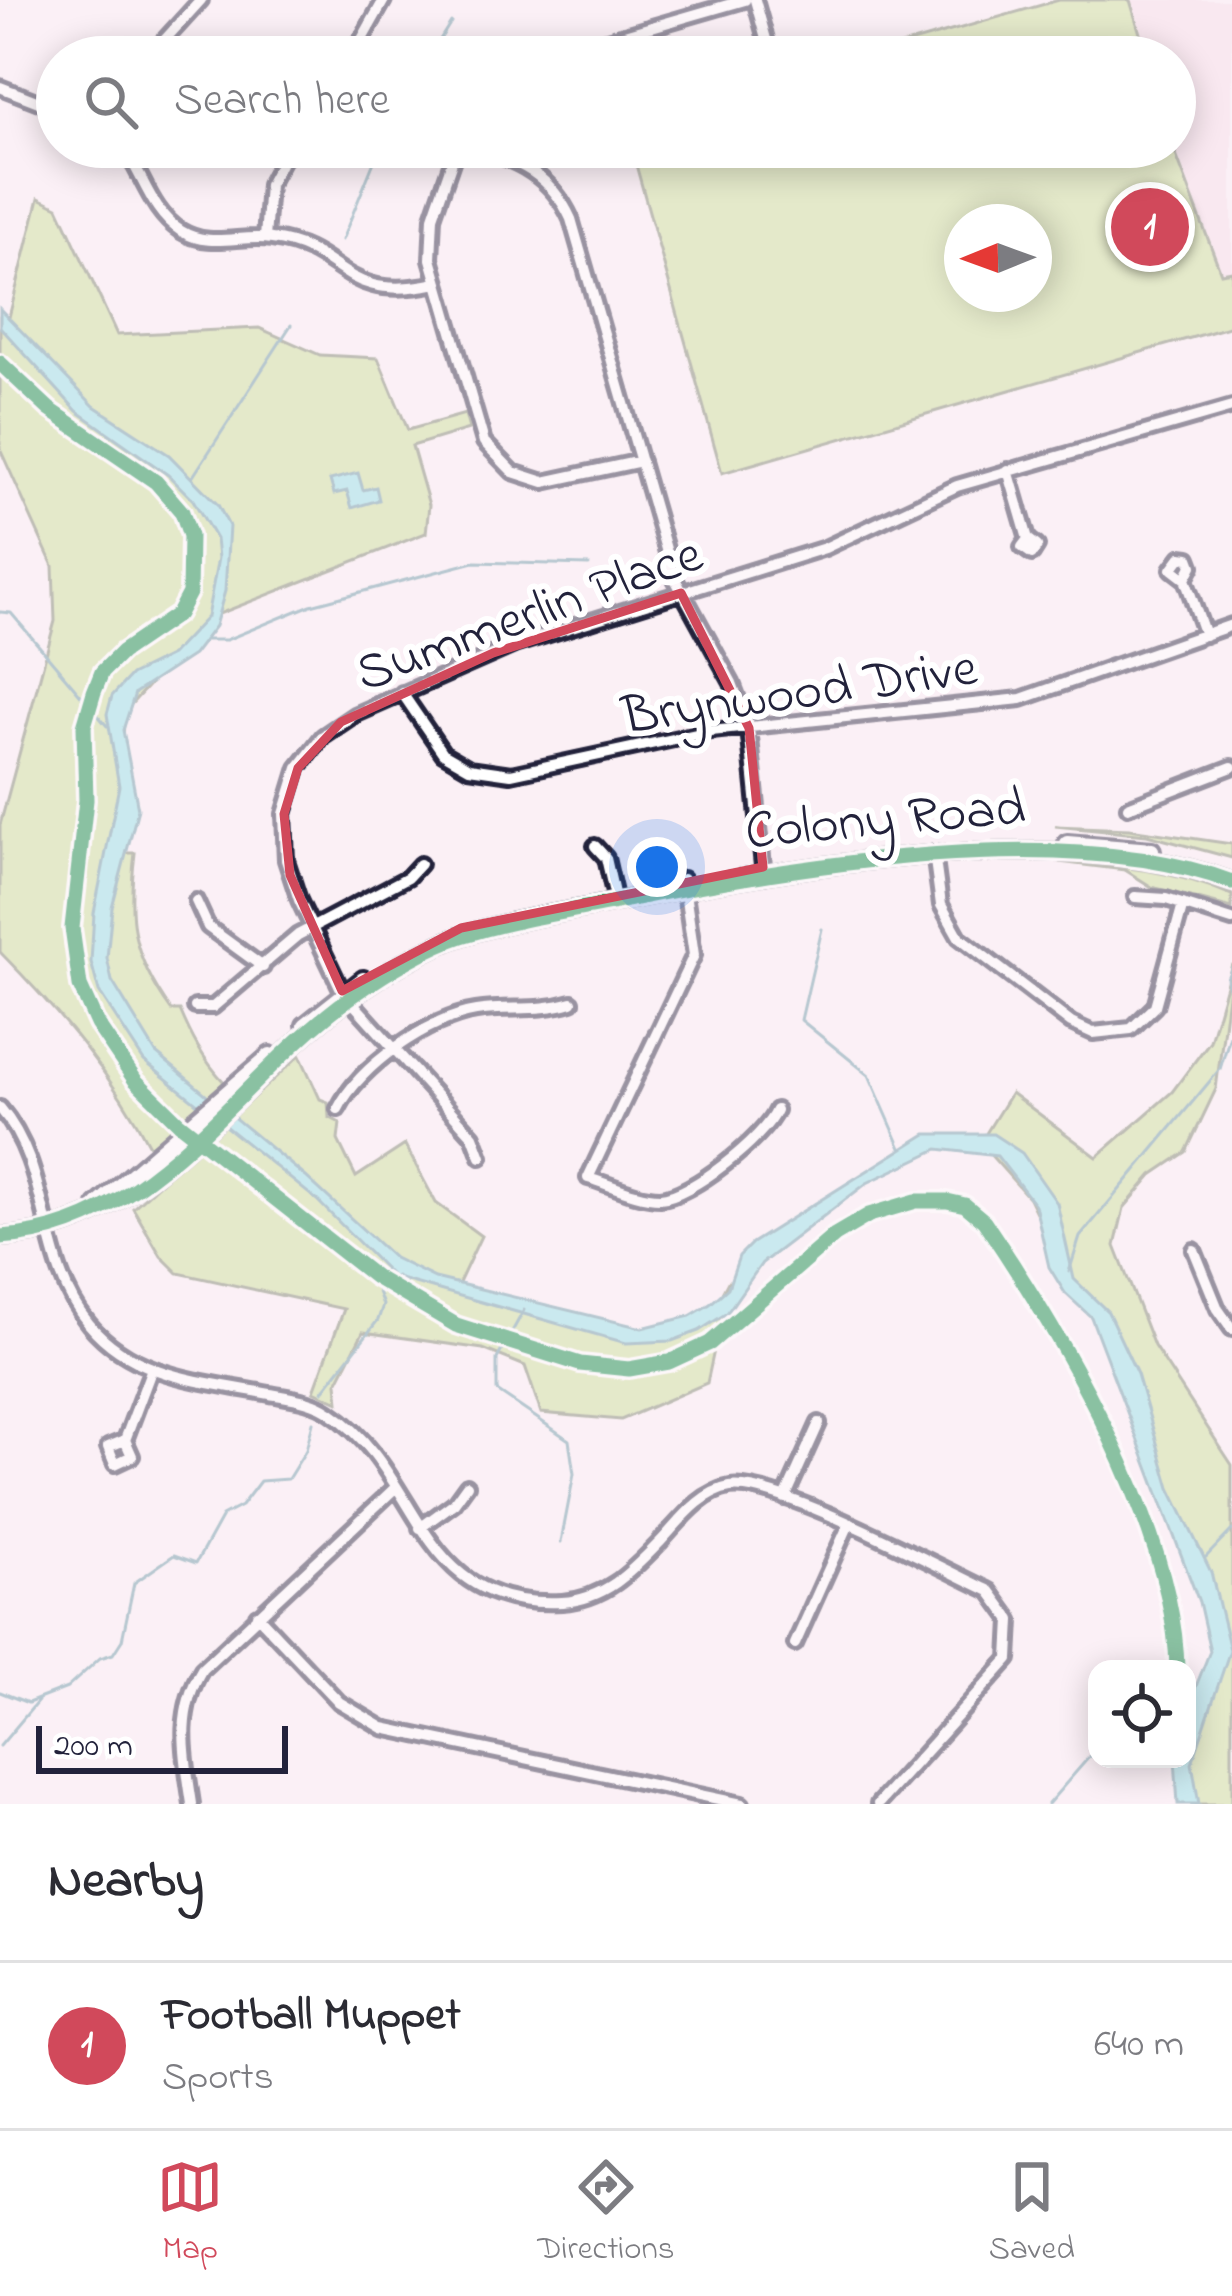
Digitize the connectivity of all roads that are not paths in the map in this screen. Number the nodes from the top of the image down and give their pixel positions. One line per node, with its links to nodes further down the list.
1 (202, 0): 5 (street)
2 (384, 0): 6 (street)
3 (745, 0): 7 (street)
4 (755, 0): 8 (street)
5 (169, 36)
6 (364, 36)
7 (621, 36)
8 (765, 36)
9 (0, 86): 10 (street)
10 (36, 101)
11 (135, 168): 15 (street)
12 (278, 168): 15 (street)
13 (451, 168): 16 (street)
14 (527, 168): 18 (street)
15 (265, 238): 16 (street)
16 (436, 283): 18 (street)
17 (1232, 407): 19 (street, Summerlin Place)
18 (640, 461): 22 (street)
19 (1008, 470): 20 (street); 22 (street, Summerlin Place)
20 (1028, 539)
21 (1185, 579): 24 (street)
22 (681, 593): 25 (street, Summerlin Place); 26 (street)
23 (1232, 625): 24 (street, Brynwood Drive)
24 (1205, 635): 26 (street, Brynwood Drive)
25 (402, 694): 26 (street, Brynwood Drive); 42 (street, Summerlin Place)
26 (749, 728): 33 (street)
27 (1232, 767): 28 (street)
28 (1128, 807)
29 (595, 846): 38 (street)
30 (1100, 850): 31 (main road, Colony Road); 34 (main road, Colony Road); 35 (main road, Colony Road)
31 (934, 854): 33 (main road, Colony Road); 40 (street)
32 (420, 864): 42 (street)
33 (764, 871): 36 (main road, Colony Road)
34 (1232, 873)
35 (1232, 882)
36 (684, 883): 38 (main road, Colony Road); 50 (street)
37 (1135, 897): 40 (street)
38 (615, 898): 44 (main road, Colony Road)
39 (196, 902): 43 (street)
40 (1183, 904): 41 (street)
41 (1232, 920)
42 (313, 928): 43 (street); 44 (street, Summerlin Place)
43 (263, 967): 46 (street)
44 (345, 995): 47 (street, Summerlin Place); 52 (main road, Colony Road)
45 (572, 1002): 47 (street)
46 (195, 1007)
47 (396, 1049): 49 (street); 51 (street, Summerlin Place)
48 (0, 1108): 52 (street)
49 (338, 1109)
50 (776, 1110)
51 (481, 1157)
52 (50, 1227): 53 (main road, Colony Road); 56 (street)
53 (0, 1233)
54 (1195, 1250): 55 (street)
55 (1232, 1329)
56 (152, 1371): 58 (street); 60 (street)
57 (819, 1423): 61 (street)
58 (124, 1440)
59 (467, 1485): 63 (street)
60 (394, 1489): 63 (street); 64 (street)
61 (785, 1498): 62 (street); 63 (street)
62 (848, 1526): 65 (street); 68 (street)
63 (420, 1528)
64 (257, 1615): 66 (street); 67 (street)
65 (795, 1644)
66 (192, 1804)
67 (742, 1804)
68 (878, 1804)

